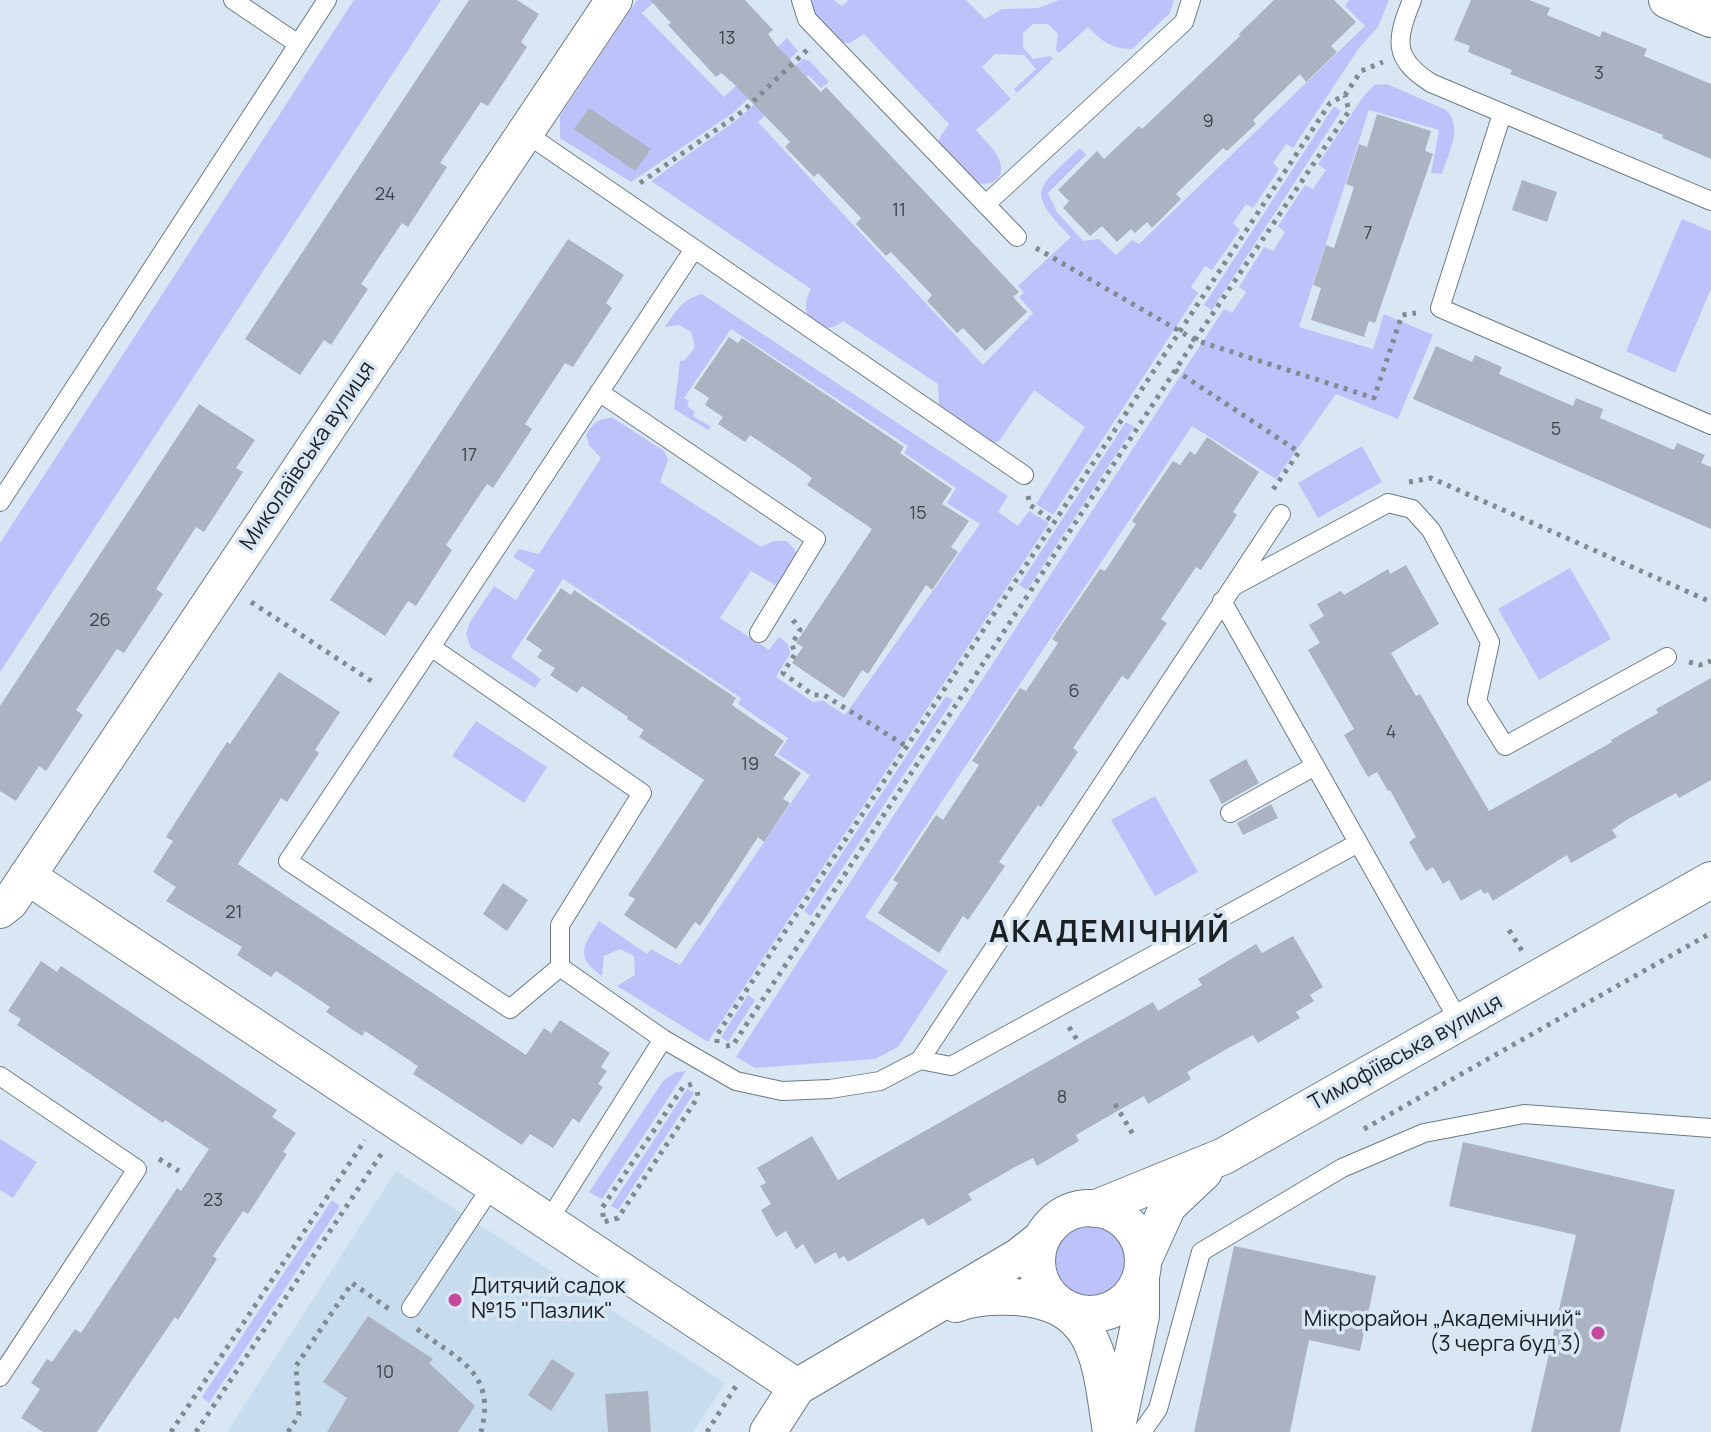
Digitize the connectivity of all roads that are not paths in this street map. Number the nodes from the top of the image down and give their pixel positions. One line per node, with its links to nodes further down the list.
1 (233, 0): 9 (lane)
2 (327, 0): 9 (lane)
3 (614, 0): 11 (street, Миколаївська вулиця)
4 (801, 0): 13 (lane)
5 (1191, 0): 13 (lane)
6 (1412, 0): 10 (lane)
7 (1667, 0): 8 (street)
8 (1711, 19)
9 (298, 44): 19 (lane)
10 (1502, 114): 12 (lane); 17 (lane)
11 (524, 132): 15 (lane); 28 (street, Миколаївська вулиця)
12 (1711, 201)
13 (986, 204): 14 (lane)
14 (1017, 237)
15 (694, 249): 16 (lane); 18 (lane)
16 (599, 392): 22 (lane); 23 (lane)
17 (1711, 425)
18 (1024, 475)
19 (0, 502)
20 (1281, 514): 21 (lane)
21 (1227, 594): 24 (lane); 25 (lane); 34 (lane)
22 (759, 633)
23 (431, 647): 31 (lane); 31 (lane)
24 (1667, 657)
25 (1315, 766): 26 (lane); 27 (lane)
26 (1230, 813)
27 (1358, 843): 32 (lane); 34 (lane)
28 (27, 876): 30 (street, Миколаївська вулиця); 38 (street)
29 (1711, 880): 32 (street, Тимофіївська вулиця)
30 (0, 910)
31 (560, 967): 33 (lane)
32 (1460, 1023): 37 (street, Тимофіївська вулиця)
33 (663, 1039): 34 (lane); 40 (lane)
34 (920, 1060)
35 (0, 1076): 46 (lane)
36 (1711, 1128): 50 (lane)
37 (1224, 1156): 39 (street, Тимофіївська вулиця); 42 (street)
38 (492, 1186): 40 (street); 44 (lane)
39 (1094, 1209): 41 (street); 42 (street)
40 (547, 1223): 47 (street)
41 (1042, 1238): 43 (street); 45 (street)
42 (1142, 1269): 43 (street); 49 (street)
43 (1063, 1307): 45 (street); 49 (street)
44 (411, 1308)
45 (910, 1323): 47 (street)
46 (0, 1377)
47 (797, 1387): 48 (street)
48 (768, 1432)
49 (1113, 1432)
50 (1142, 1432)

